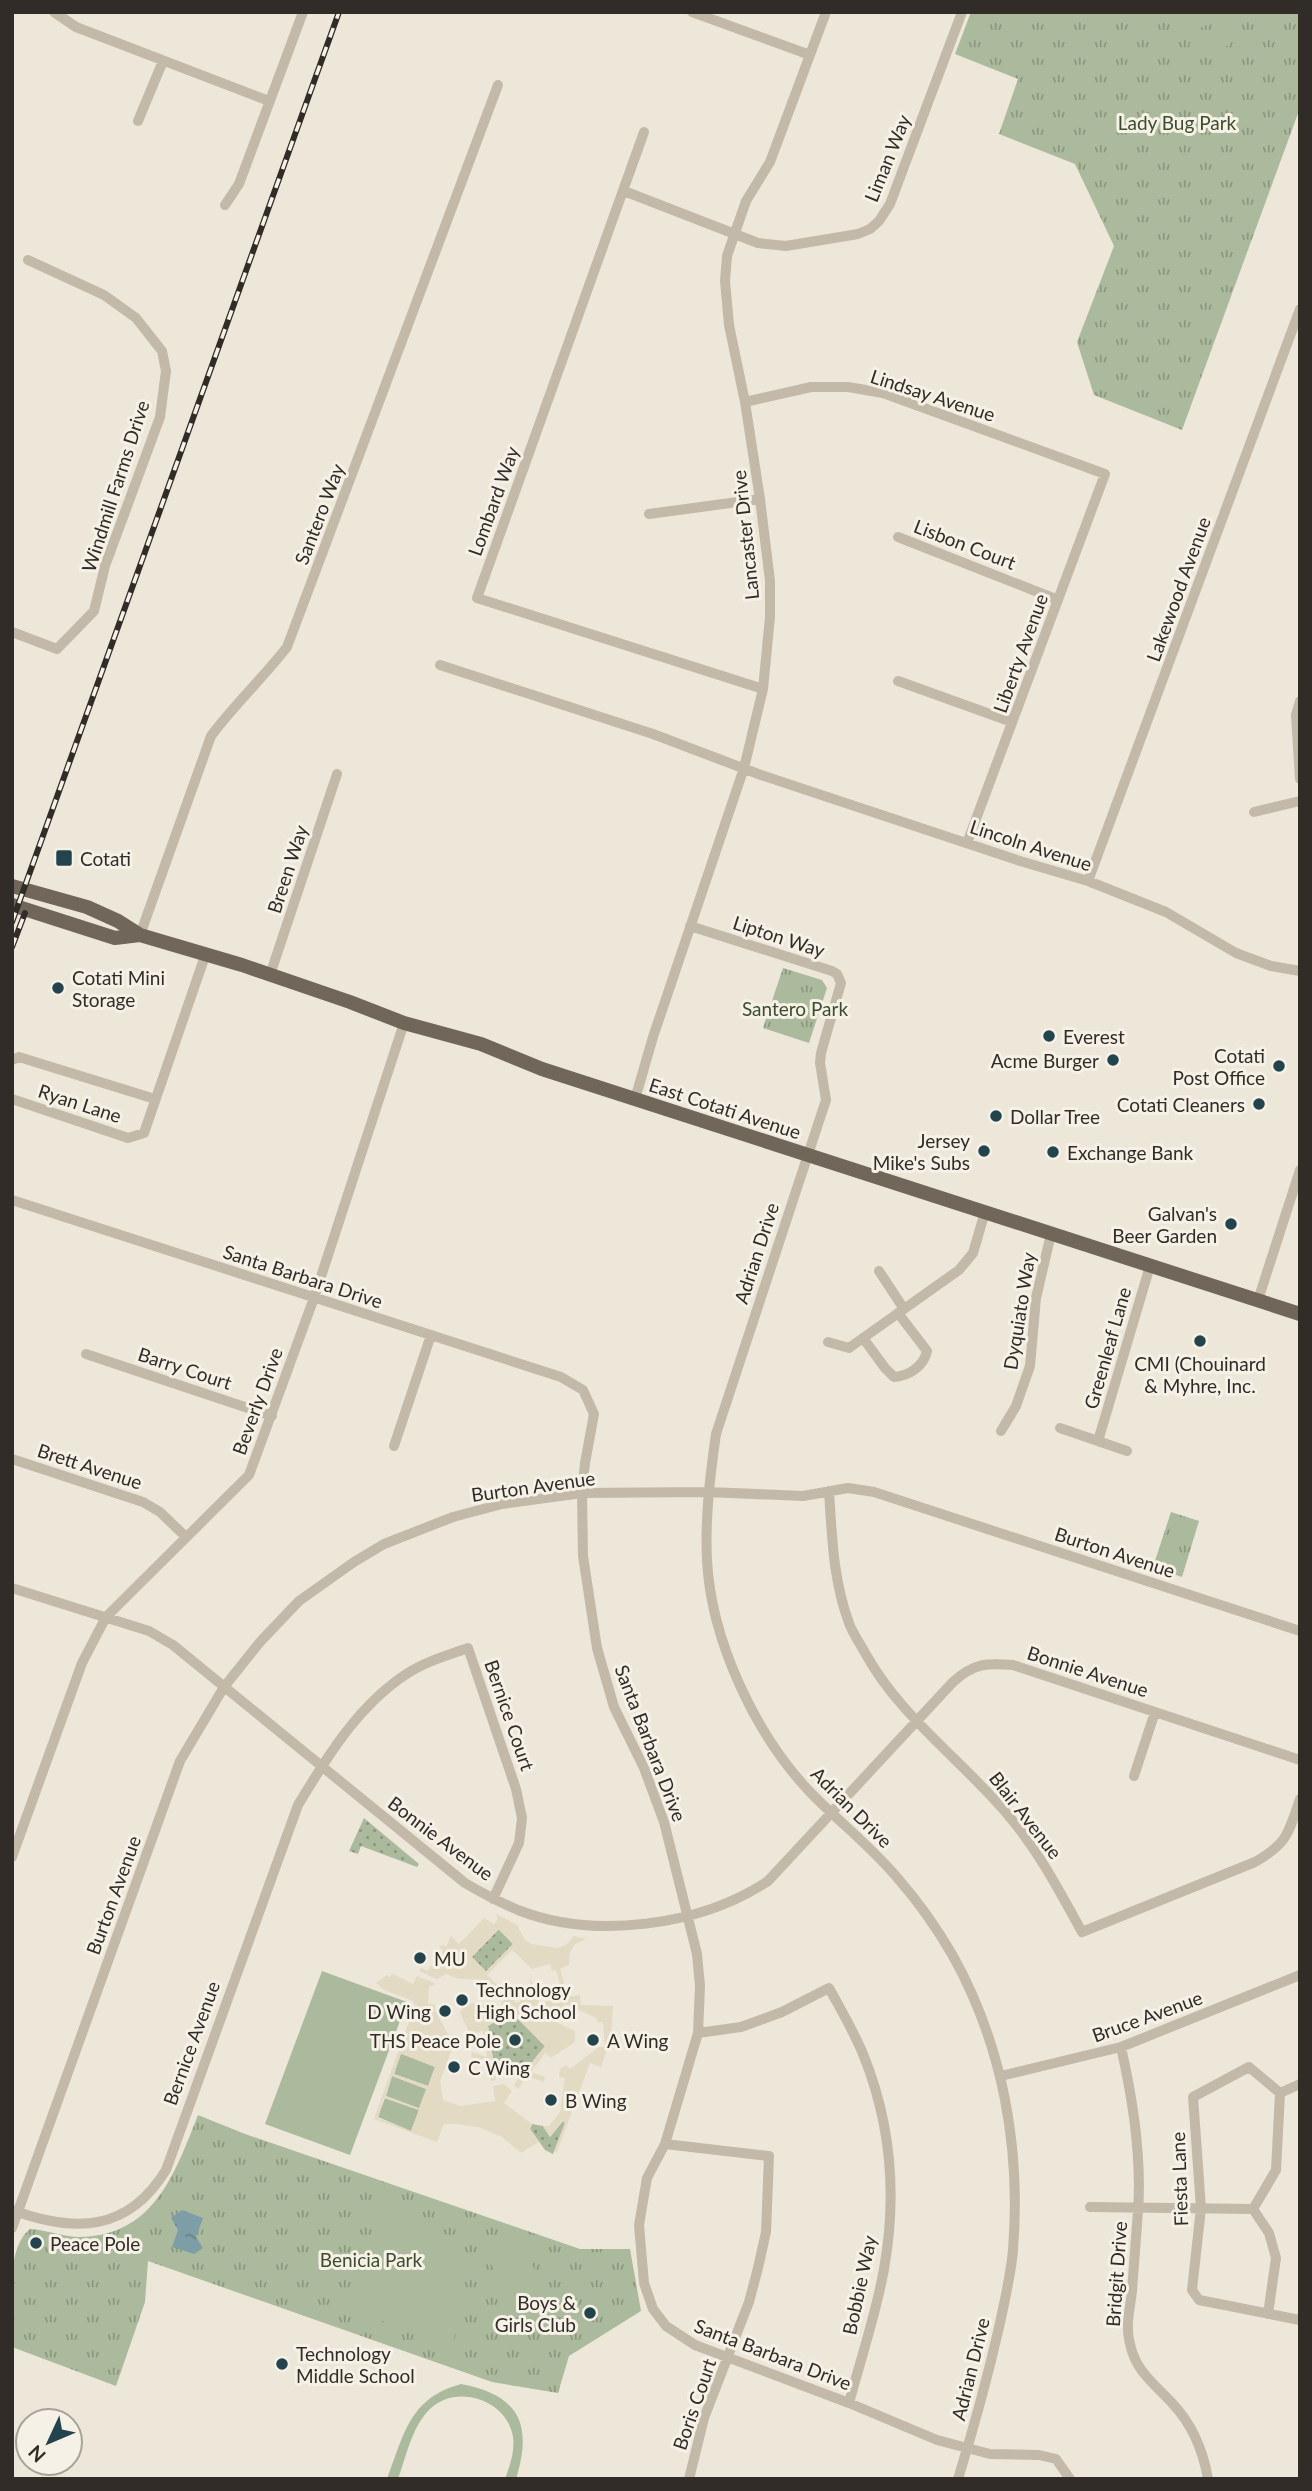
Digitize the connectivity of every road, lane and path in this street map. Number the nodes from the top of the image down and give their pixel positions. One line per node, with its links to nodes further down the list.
1 (54, 12): 7 (street)
2 (303, 12): 9 (street)
3 (692, 12): 6 (street)
4 (826, 12): 6 (street, Lancaster Drive)
5 (962, 12): 14 (street, Liman Way)
6 (810, 55): 14 (street, Lancaster Drive)
7 (163, 61): 9 (street); 10 (street)
8 (498, 85): 39 (street, Santero Way)
9 (269, 101): 13 (street)
10 (138, 121)
11 (644, 132): 12 (street, Lombard Way)
12 (624, 191): 14 (street, Liman Way); 26 (street, Lombard Way)
13 (225, 205)
14 (734, 235): 17 (street, Lancaster Drive)
15 (28, 260): 23 (street, Windmill Farms Drive)
16 (1300, 309): 35 (street, Lakewood Avenue)
17 (745, 402): 18 (street, Lindsay Avenue); 19 (street, Lancaster Drive)
18 (1105, 474): 22 (street, Liberty Avenue)
19 (760, 499): 20 (street); 26 (street, Lancaster Drive)
20 (649, 514)
21 (898, 537): 22 (street, Lisbon Court)
22 (1058, 600): 28 (street, Liberty Avenue)
23 (12, 632)
24 (440, 665): 29 (street, Lincoln Avenue)
25 (898, 681): 28 (street)
26 (763, 689): 29 (street, Lancaster Drive)
27 (1300, 701): 31 (street)
28 (1012, 722): 34 (street, Liberty Avenue)
29 (744, 768): 34 (street, Lincoln Avenue); 38 (street, Lancaster Drive)
30 (337, 774): 42 (street, Breen Way)
31 (1300, 779)
32 (1300, 801): 33 (street)
33 (1254, 811)
34 (967, 843): 35 (street, Lincoln Avenue)
35 (1088, 881): 41 (street, Lincoln Avenue)
36 (12, 886): 39 (main road, East Cotati Avenue)
37 (12, 905): 39 (main road, East Cotati Avenue)
38 (690, 926): 47 (street, Lancaster Drive); 48 (street, Lipton Way)
39 (140, 935): 40 (main road, East Cotati Avenue)
40 (206, 953): 42 (main road, East Cotati Avenue); 46 (street, Ryan Lane)
41 (1300, 971)
42 (270, 975): 43 (main road, East Cotati Avenue)
43 (404, 1023): 47 (main road, East Cotati Avenue); 55 (street, Beverly Drive)
44 (12, 1059): 46 (street, Ryan Lane)
45 (12, 1099): 46 (street, Ryan Lane)
46 (155, 1099)
47 (635, 1099): 48 (main road, East Cotati Avenue)
48 (806, 1154): 51 (main road, East Cotati Avenue); 71 (street, Adrian Drive)
49 (1300, 1170): 56 (street)
50 (12, 1200): 55 (street, Santa Barbara Drive)
51 (985, 1212): 52 (main road, East Cotati Avenue); 57 (street)
52 (1051, 1234): 53 (main road, East Cotati Avenue); 65 (street, Dyquiato Way)
53 (1150, 1266): 56 (main road, East Cotati Avenue); 66 (street, Greenleaf Lane)
54 (879, 1271): 57 (street)
55 (314, 1298): 59 (street, Santa Barbara Drive); 63 (street, Beverly Drive)
56 (1258, 1300): 58 (main road, East Cotati Avenue)
57 (901, 1311): 60 (street); 60 (street)
58 (1300, 1314)
59 (431, 1335): 67 (street); 72 (street, Santa Barbara Drive)
60 (863, 1338): 61 (street)
61 (828, 1342)
62 (86, 1354): 63 (street, Barry Court)
63 (272, 1416): 73 (street, Beverly Drive)
64 (1060, 1427): 66 (street, Greenleaf Lane)
65 (1002, 1431)
66 (1098, 1441): 68 (street, Greenleaf Lane)
67 (394, 1446)
68 (1127, 1451)
69 (12, 1459): 73 (street, Brett Avenue)
70 (829, 1491): 71 (street, Burton Avenue); 76 (street, Burton Avenue); 79 (street, Blair Avenue)
71 (707, 1492): 72 (street, Burton Avenue); 84 (street, Adrian Drive)
72 (582, 1493): 77 (street, Burton Avenue); 87 (street, Santa Barbara Drive)
73 (186, 1537): 75 (street, Beverly Drive)
74 (12, 1588): 75 (street, Bonnie Avenue)
75 (106, 1617): 77 (street, Bonnie Avenue); 85 (street, Beverly Drive)
76 (1300, 1631)
77 (224, 1687): 81 (street, Bonnie Avenue); 99 (street, Burton Avenue)
78 (1156, 1712): 79 (street, Bonnie Avenue); 80 (street, Bonnie Avenue); 82 (street)
79 (916, 1720): 83 (street, Blair Avenue); 84 (street, Bonnie Avenue)
80 (1300, 1760)
81 (320, 1767): 86 (street, Bonnie Avenue); 86 (street, Bernice Court); 99 (street, Bernice Avenue)
82 (1134, 1776)
83 (1300, 1799)
84 (832, 1813): 87 (street, Bonnie Avenue); 91 (street, Adrian Drive)
85 (12, 1857)
86 (493, 1899): 87 (street, Bonnie Avenue)
87 (688, 1916): 89 (street, Santa Barbara Drive)
88 (1300, 1975): 90 (street, Bruce Avenue)
89 (698, 2033): 94 (street, Santa Barbara Drive); 104 (street, Bobbie Way)
90 (1121, 2048): 91 (street, Bruce Avenue); 96 (street, Bridgit Drive)
91 (1001, 2076): 105 (street, Adrian Drive)
92 (1300, 2084): 93 (street)
93 (1280, 2093): 97 (street, Fiesta Lane); 98 (street)
94 (665, 2144): 103 (street, Santa Barbara Drive); 103 (street, Boris Court)
95 (1090, 2207): 96 (street)
96 (1139, 2207): 97 (street); 109 (street, Bridgit Drive)
97 (1201, 2208): 98 (street); 101 (street, Fiesta Lane)
98 (1252, 2209): 101 (street)
99 (15, 2211): 100 (street, Burton Avenue)
100 (12, 2228)
101 (1268, 2315): 102 (street, Fiesta Lane)
102 (1300, 2320)
103 (728, 2357): 104 (street, Santa Barbara Drive); 106 (street, Boris Court)
104 (849, 2403): 105 (street, Santa Barbara Drive)
105 (968, 2448): 107 (street, Adrian Drive); 108 (street, Santa Barbara Drive)
106 (689, 2479)
107 (958, 2479)
108 (1070, 2479)
109 (1208, 2479)

